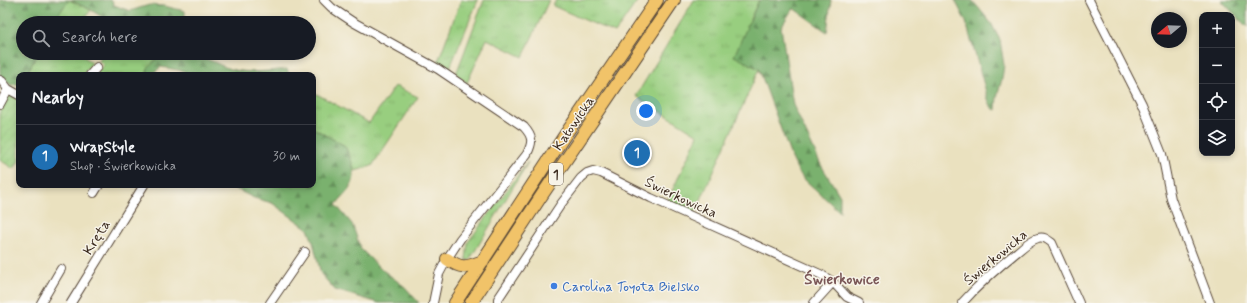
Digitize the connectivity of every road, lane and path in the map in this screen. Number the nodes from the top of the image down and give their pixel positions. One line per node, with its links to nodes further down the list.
1 (324, 0): 15 (street)
2 (657, 0): 16 (main road, Katowicka / 1)
3 (674, 0): 24 (main road, Katowicka / 1)
4 (1090, 0): 30 (street)
5 (97, 67): 6 (street)
6 (93, 72)
7 (0, 80): 8 (street)
8 (8, 89): 9 (street); 10 (street)
9 (16, 93)
10 (0, 104)
11 (97, 188): 13 (street)
12 (142, 188): 20 (street, Kręta)
13 (94, 193)
14 (305, 252): 21 (street)
15 (447, 259): 16 (main road); 22 (street)
16 (483, 261): 23 (main road, Katowicka / 1)
17 (61, 269): 19 (street)
18 (832, 282): 25 (street, Świerkowicka); 26 (street); 27 (street, Świerkowicka)
19 (41, 303)
20 (71, 303)
21 (270, 303)
22 (433, 303)
23 (455, 303)
24 (471, 303)
25 (498, 303)
26 (814, 303)
27 (858, 303)
28 (962, 303): 29 (street, Świerkowicka)
29 (1080, 303)
30 (1210, 303)

